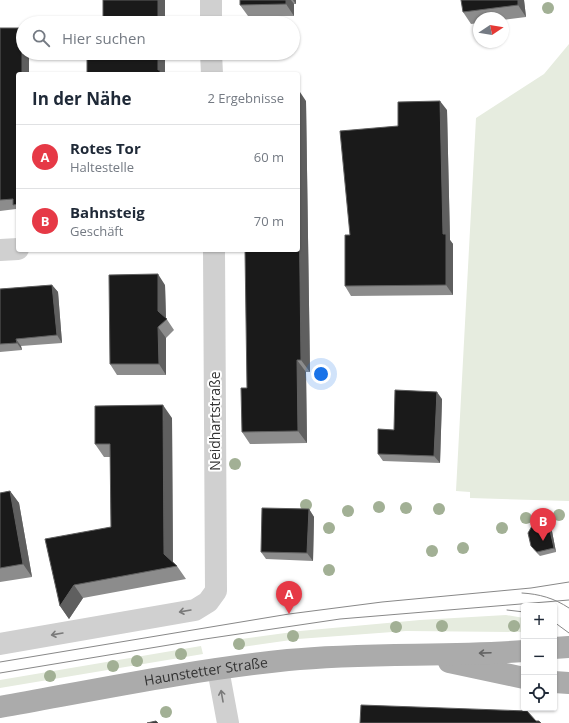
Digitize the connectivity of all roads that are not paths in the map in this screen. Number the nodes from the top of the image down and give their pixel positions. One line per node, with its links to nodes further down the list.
1 (211, 0): 2 (street)
2 (211, 16)
3 (211, 60): 4 (street)
4 (212, 72)
5 (16, 249): 6 (street)
6 (0, 250)
7 (214, 252): 8 (street, Neidhartstraße, one-way to 8)
8 (0, 644)
9 (569, 647): 10 (main road)
10 (557, 648)
11 (521, 651): 12 (main road, Haunstetter Straße, one-way to 12)
12 (414, 655): 13 (main road, Haunstetter Straße); 14 (main road, Haunstetter Straße)
13 (218, 669): 17 (main road, Haunstetter Straße); 18 (street, one-way to 13)
14 (521, 677)
15 (557, 682): 16 (main road)
16 (569, 683)
17 (0, 707)
18 (228, 723)

